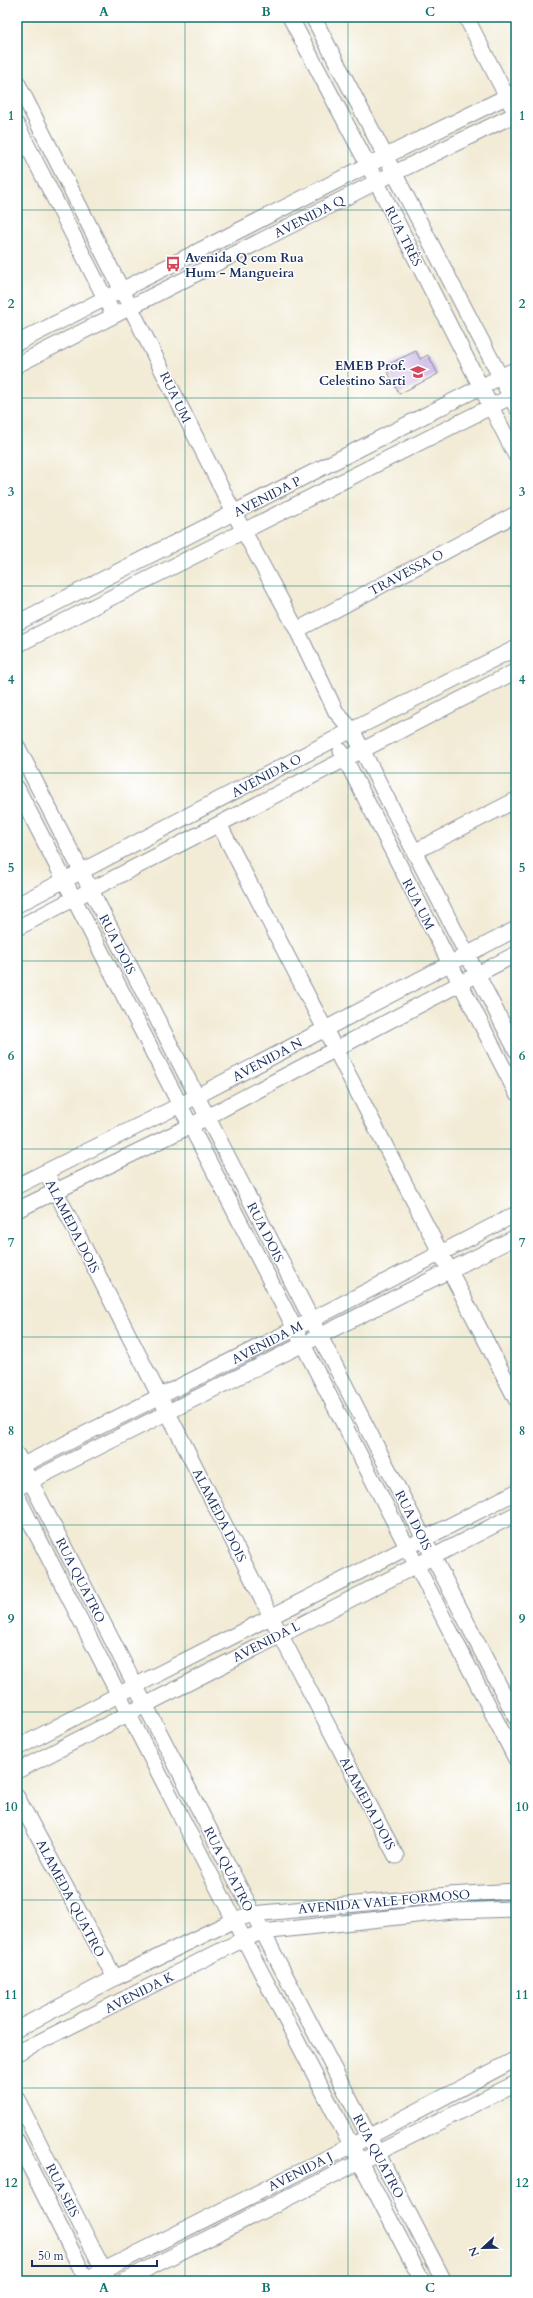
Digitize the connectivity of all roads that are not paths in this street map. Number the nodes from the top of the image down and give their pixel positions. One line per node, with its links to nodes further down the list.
1 (290, 17): 9 (street, RUA TRÊS)
2 (313, 17): 8 (street, RUA TRÊS)
3 (466, 17): 5 (street)
4 (17, 82): 12 (street, RUA UM)
5 (511, 95): 6 (street); 8 (street, AVENIDA Q)
6 (516, 115): 10 (street, AVENIDA Q)
7 (17, 125): 13 (street)
8 (386, 156): 9 (street, AVENIDA Q); 10 (street, RUA TRÊS)
9 (368, 165): 11 (street, RUA TRÊS); 12 (street, AVENIDA Q)
10 (394, 173): 11 (street, AVENIDA Q); 19 (street, RUA TRÊS)
11 (376, 182): 14 (street, AVENIDA Q); 20 (street, RUA TRÊS)
12 (122, 290): 13 (street, AVENIDA Q); 14 (street, RUA UM)
13 (105, 299): 15 (street); 16 (street, AVENIDA Q)
14 (132, 308): 15 (street, AVENIDA Q); 24 (street, RUA UM)
15 (114, 316): 17 (street, AVENIDA Q)
16 (17, 343)
17 (18, 361)
18 (516, 369): 19 (street, AVENIDA P)
19 (500, 377): 20 (street, AVENIDA P); 21 (street, RUA TRÊS)
20 (482, 387): 22 (street, RUA TRÊS); 24 (street, AVENIDA P)
21 (514, 399): 22 (street, AVENIDA P)
22 (491, 405): 23 (street, RUA TRÊS); 26 (street, AVENIDA P)
23 (516, 456)
24 (234, 513): 26 (street, RUA UM); 27 (street, AVENIDA P)
25 (516, 514): 30 (street, TRAVESSA O)
26 (243, 531): 28 (street, AVENIDA P); 30 (street, RUA UM)
27 (99, 581): 28 (street); 29 (street, AVENIDA P)
28 (108, 599): 31 (street, AVENIDA P)
29 (17, 623)
30 (297, 630): 34 (street, RUA UM)
31 (17, 645)
32 (516, 648): 35 (street, AVENIDA O)
33 (516, 671): 38 (street, AVENIDA O)
34 (336, 712): 35 (street, RUA UM); 36 (street, RUA UM)
35 (352, 730): 36 (street, AVENIDA O); 38 (street, RUA UM)
36 (336, 739): 39 (street, RUA UM); 44 (street, AVENIDA O)
37 (17, 746): 44 (street, RUA DOIS)
38 (362, 750): 39 (street, AVENIDA O); 43 (street, RUA UM)
39 (344, 760): 42 (street, AVENIDA O); 53 (street, RUA UM)
40 (17, 788): 45 (street, RUA DOIS)
41 (516, 800): 43 (street)
42 (219, 824): 46 (street, AVENIDA O); 56 (street)
43 (414, 852): 51 (street, RUA UM)
44 (81, 872): 45 (street, AVENIDA O); 46 (street, RUA DOIS)
45 (64, 881): 47 (street, RUA DOIS); 48 (street, AVENIDA O)
46 (90, 890): 47 (street, AVENIDA O); 60 (street, RUA DOIS)
47 (74, 899): 49 (street, AVENIDA O); 61 (street, RUA DOIS)
48 (17, 905)
49 (17, 928)
50 (516, 929): 51 (street, AVENIDA N)
51 (467, 954): 53 (street, AVENIDA N); 54 (street, RUA UM)
52 (516, 954): 54 (street, AVENIDA N)
53 (450, 964): 55 (street, RUA UM); 56 (street, AVENIDA N)
54 (477, 974): 55 (street, AVENIDA N); 58 (street, RUA UM)
55 (460, 984): 57 (street, AVENIDA N); 59 (street, RUA UM)
56 (325, 1029): 57 (street); 60 (street, AVENIDA N)
57 (336, 1049): 62 (street, AVENIDA N); 70 (street)
58 (516, 1050)
59 (516, 1092)
60 (196, 1096): 61 (street, AVENIDA N); 62 (street, RUA DOIS)
61 (180, 1105): 63 (street, RUA DOIS); 64 (street, AVENIDA N)
62 (207, 1117): 63 (street, AVENIDA N); 72 (street, RUA DOIS)
63 (190, 1126): 66 (street, AVENIDA N); 73 (street, RUA DOIS)
64 (46, 1172): 65 (street, AVENIDA N); 66 (street, ALAMEDA DOIS)
65 (17, 1186)
66 (56, 1190): 67 (street, AVENIDA N); 76 (street, ALAMEDA DOIS)
67 (17, 1210)
68 (516, 1214): 70 (street, AVENIDA M)
69 (516, 1237): 71 (street, AVENIDA M)
70 (441, 1253): 71 (street); 72 (street, AVENIDA M)
71 (450, 1271): 74 (street, AVENIDA M); 77 (street)
72 (311, 1320): 73 (street, AVENIDA M); 74 (street, RUA DOIS)
73 (294, 1329): 75 (street, RUA DOIS); 76 (street, AVENIDA M)
74 (320, 1337): 75 (street, AVENIDA M); 85 (street, RUA DOIS)
75 (303, 1346): 78 (street, AVENIDA M); 86 (street, RUA DOIS)
76 (160, 1396): 78 (street, ALAMEDA DOIS); 79 (street, AVENIDA M)
77 (516, 1399)
78 (169, 1414): 80 (street, AVENIDA M); 89 (street, ALAMEDA DOIS)
79 (19, 1463): 80 (street, RUA QUATRO)
80 (31, 1482): 81 (street, AVENIDA M); 91 (street, RUA QUATRO)
81 (17, 1489)
82 (516, 1492): 85 (street, AVENIDA L)
83 (17, 1496): 92 (street, RUA QUATRO)
84 (516, 1514): 87 (street, AVENIDA L)
85 (424, 1540): 86 (street, AVENIDA L); 87 (street, RUA DOIS)
86 (408, 1548): 88 (street, RUA DOIS); 89 (street, AVENIDA L)
87 (432, 1556): 88 (street, AVENIDA L); 95 (street, RUA DOIS)
88 (416, 1564): 90 (street, AVENIDA L); 97 (street, RUA DOIS)
89 (272, 1618): 90 (street, ALAMEDA DOIS); 91 (street, AVENIDA L)
90 (280, 1634): 93 (street, AVENIDA L); 100 (street, ALAMEDA DOIS)
91 (135, 1686): 92 (street, AVENIDA L); 93 (street, RUA QUATRO)
92 (118, 1694): 94 (street, RUA QUATRO); 96 (street, AVENIDA L)
93 (144, 1704): 94 (street, AVENIDA L); 103 (street, RUA QUATRO)
94 (128, 1713): 98 (street, AVENIDA L); 104 (street, RUA QUATRO)
95 (516, 1718)
96 (17, 1748)
97 (516, 1759)
98 (17, 1771)
99 (17, 1797): 107 (street, ALAMEDA QUATRO)
100 (396, 1856)
101 (516, 1891): 103 (street, AVENIDA VALE FORMOSO)
102 (516, 1909): 105 (street, AVENIDA VALE FORMOSO)
103 (253, 1914): 104 (street, AVENIDA K); 105 (street, RUA QUATRO)
104 (234, 1920): 106 (street, RUA QUATRO); 107 (street, AVENIDA K)
105 (262, 1932): 106 (street, AVENIDA K); 113 (street, RUA QUATRO)
106 (244, 1939): 109 (street, AVENIDA K); 115 (street, RUA QUATRO)
107 (115, 1978): 108 (street, AVENIDA K)
108 (17, 2029)
109 (17, 2053)
110 (516, 2059): 113 (street, AVENIDA J)
111 (516, 2083): 116 (street, AVENIDA J)
112 (17, 2099): 118 (street, RUA SEIS)
113 (368, 2136): 115 (street, AVENIDA J); 116 (street, RUA QUATRO)
114 (17, 2141): 119 (street, RUA SEIS)
115 (351, 2146): 117 (street, RUA QUATRO); 118 (street, AVENIDA J)
116 (377, 2154): 117 (street, AVENIDA J); 122 (street, RUA QUATRO)
117 (360, 2162): 120 (street, AVENIDA J); 121 (street, RUA QUATRO)
118 (106, 2275): 119 (street, AVENIDA J)
119 (85, 2280)
120 (123, 2281)
121 (422, 2281)
122 (444, 2281)

